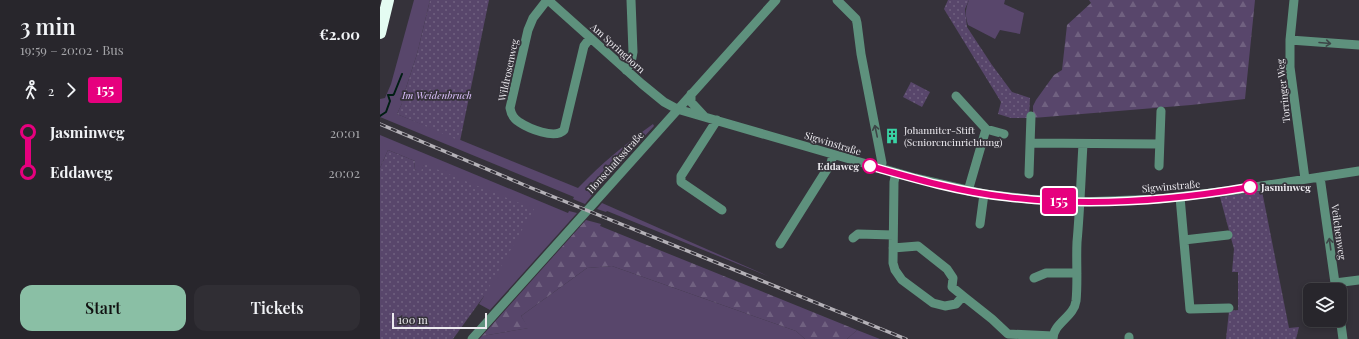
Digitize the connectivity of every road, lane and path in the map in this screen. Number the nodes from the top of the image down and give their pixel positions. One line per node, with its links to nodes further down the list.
1 (388, 0): 7 (highway)
2 (547, 0): 8 (street, Am Springborn); 8 (street, Wildrosenweg)
3 (631, 0): 11 (street)
4 (776, 0): 12 (street, Honschaftsstraße)
5 (837, 0): 26 (street, one-way to 5)
6 (1294, 0): 9 (street, Torringer Weg)
7 (380, 33)
8 (590, 38): 11 (street, Am Springborn)
9 (1290, 40): 10 (street, one-way to 10); 31 (street, Torringer Weg)
10 (1359, 45)
11 (626, 70): 14 (street, Am Springborn)
12 (692, 94): 14 (street, Honschaftsstraße); 17 (street)
13 (956, 96): 19 (street)
14 (677, 109): 17 (street, Sigwinstraße); 53 (street, Honschaftsstraße)
15 (1162, 111): 23 (street)
16 (1031, 116): 21 (street)
17 (705, 117): 18 (street, Sigwinstraße)
18 (717, 120): 24 (street, Sigwinstraße); 36 (street)
19 (986, 129): 20 (street); 32 (street)
20 (1004, 134)
21 (1030, 142): 22 (street); 29 (street)
22 (1083, 144): 23 (street); 35 (street)
23 (1160, 144): 25 (street)
24 (833, 155): 26 (street, Sigwinstraße); 42 (street)
25 (1159, 166)
26 (881, 169): 28 (street, Sigwinstraße)
27 (1359, 171): 30 (street, Sigwinstraße)
28 (896, 173): 32 (street, Sigwinstraße); 38 (street)
29 (1029, 174)
30 (1320, 177): 31 (street, Sigwinstraße); 47 (street, Veilchenweg, one-way to 30)
31 (1305, 179): 34 (street, Sigwinstraße)
32 (968, 191): 33 (street, Sigwinstraße)
33 (984, 194): 35 (street, Sigwinstraße); 37 (street)
34 (1180, 197): 35 (street, Sigwinstraße); 41 (street)
35 (1080, 202): 44 (street)
36 (722, 210)
37 (980, 224)
38 (893, 235): 40 (street); 43 (street)
39 (1228, 235): 41 (street)
40 (853, 238)
41 (1184, 240): 50 (street)
42 (780, 244)
43 (893, 248): 49 (street); 49 (street)
44 (1077, 273): 45 (street); 52 (street)
45 (1034, 278)
46 (1359, 280): 48 (street)
47 (1335, 283)
48 (1347, 284)
49 (963, 296): 52 (street)
50 (1229, 308)
51 (1341, 327): 54 (street)
52 (1053, 338)
53 (472, 339)
54 (1343, 339)

